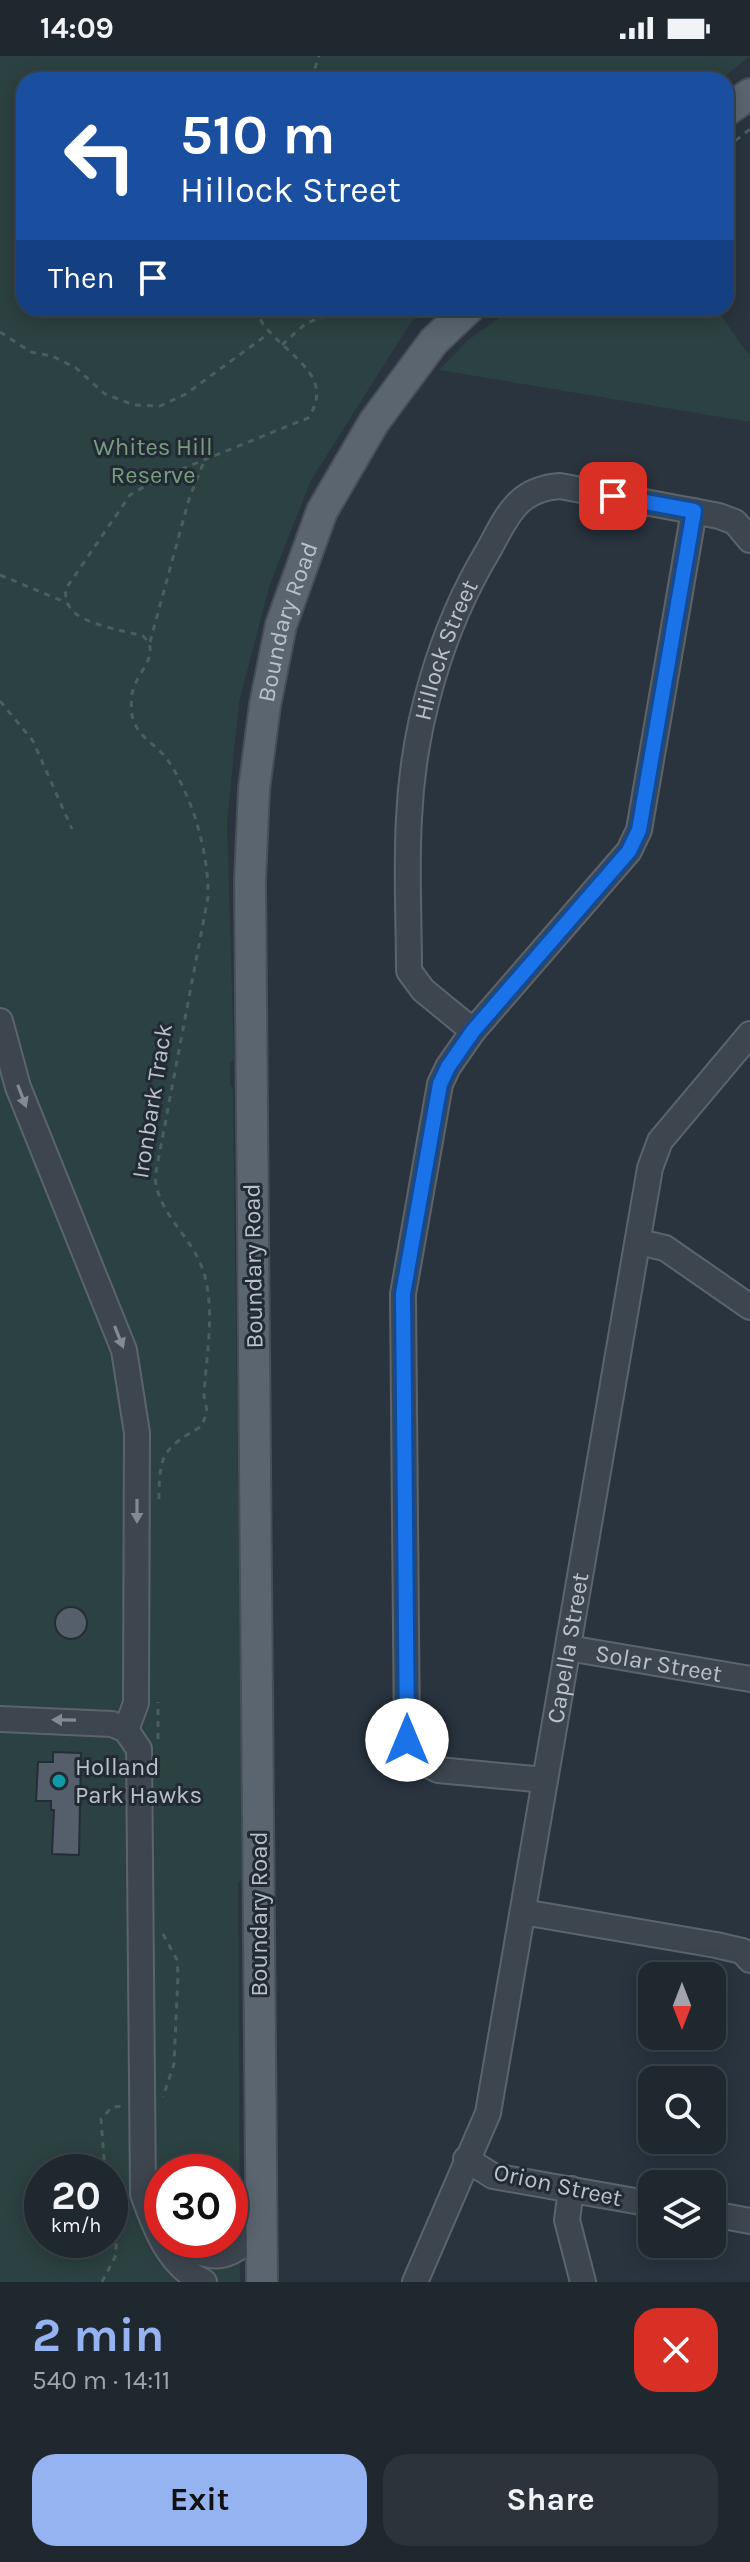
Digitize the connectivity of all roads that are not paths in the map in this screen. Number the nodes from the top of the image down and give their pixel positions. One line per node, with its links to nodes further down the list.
1 (461, 316): 22 (main road, Boundary Road)
2 (694, 511): 3 (street, Hillock Street); 5 (street); 5 (street, Hillock Street)
3 (750, 540)
4 (0, 1021): 12 (street, one-way to 12)
5 (473, 1031): 13 (street)
6 (750, 1034): 7 (street, Capella Street)
7 (639, 1242): 8 (street); 9 (street, Capella Street)
8 (750, 1307)
9 (568, 1648): 10 (street, Solar Street); 13 (street, Capella Street)
10 (750, 1679)
11 (0, 1719): 12 (street, one-way to 11)
12 (126, 1730): 18 (street)
13 (545, 1780): 14 (street, Capella Street)
14 (523, 1912): 15 (street); 16 (street, Capella Street)
15 (750, 1960)
16 (466, 2159): 17 (street, Orion Street); 27 (street, Capella Street)
17 (571, 2189): 19 (street, Orion Street); 28 (street)
18 (144, 2196)
19 (638, 2201)
20 (726, 2217): 21 (street)
21 (750, 2221)
22 (262, 2227): 23 (street); 26 (main road, Boundary Road)
23 (248, 2241)
24 (175, 2258): 25 (street)
25 (204, 2282)
26 (262, 2282)
27 (415, 2282)
28 (583, 2282)

